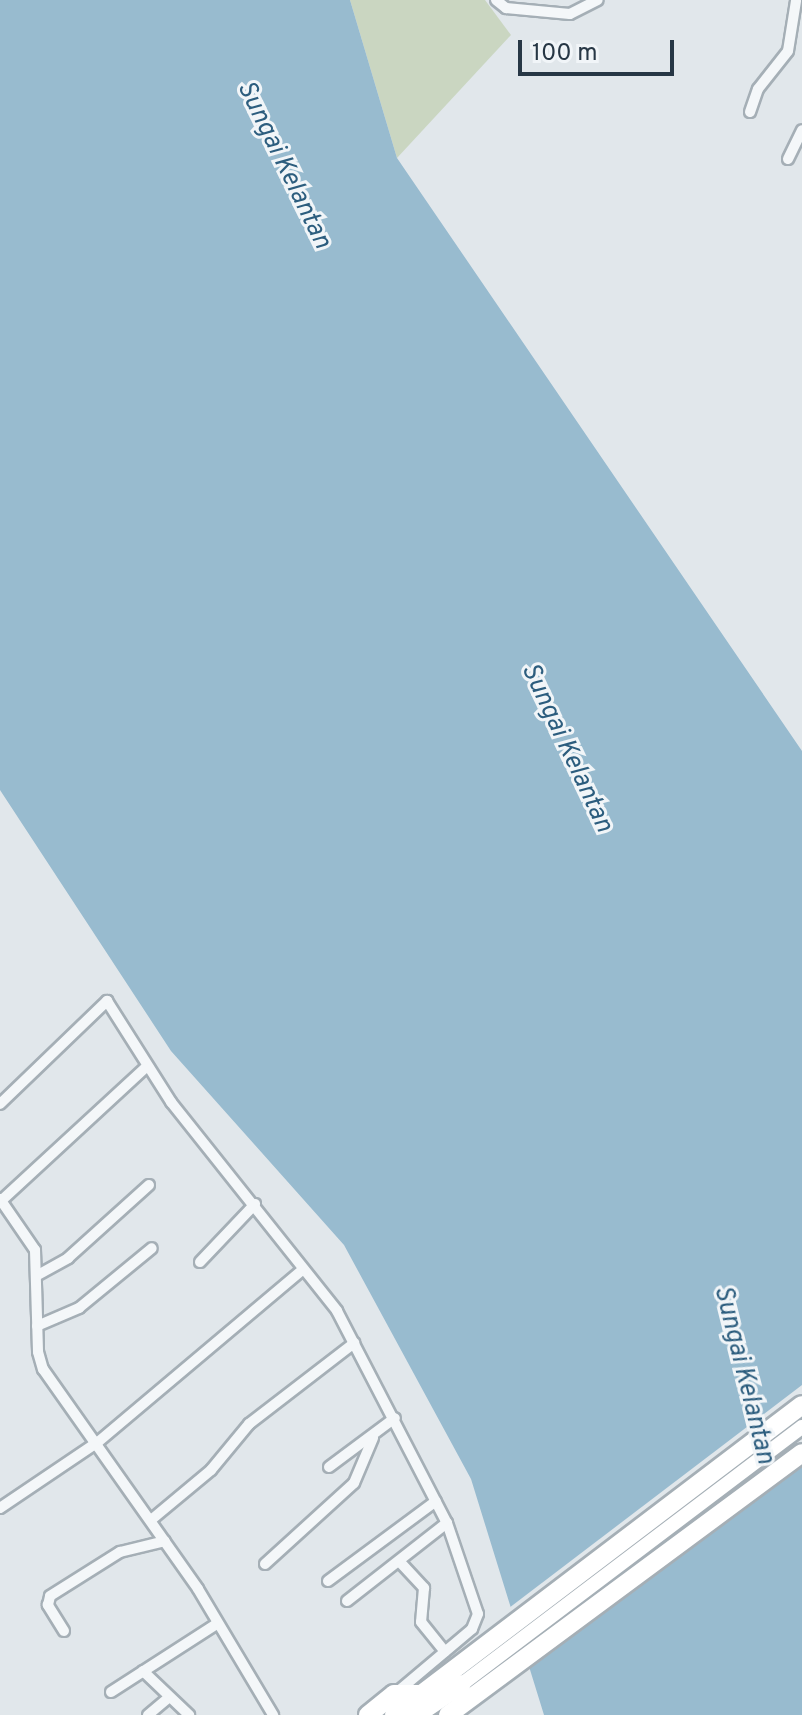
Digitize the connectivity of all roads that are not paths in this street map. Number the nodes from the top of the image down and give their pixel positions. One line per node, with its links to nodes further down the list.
1 (496, 0): 3 (street)
2 (796, 1): 4 (street)
3 (594, 4)
4 (750, 112)
5 (802, 130): 6 (street)
6 (788, 159)
7 (146, 1067): 8 (street); 10 (street); 11 (street)
8 (0, 1104)
9 (149, 1185): 15 (street)
10 (1, 1200): 15 (street)
11 (255, 1204): 13 (street); 14 (street)
12 (152, 1248): 16 (street)
13 (200, 1262)
14 (302, 1270): 17 (street); 22 (street)
15 (36, 1276): 16 (street)
16 (37, 1326): 22 (street)
17 (354, 1343): 19 (street); 27 (street)
18 (802, 1405): 37 (highway)
19 (395, 1418): 21 (street); 25 (street)
20 (802, 1427): 37 (main road)
21 (373, 1438): 24 (street); 31 (street)
22 (98, 1442): 26 (street); 27 (street)
23 (802, 1453): 37 (highway)
24 (329, 1467)
25 (436, 1501): 28 (street); 32 (street)
26 (0, 1508)
27 (151, 1520): 29 (street)
28 (447, 1523): 30 (street); 36 (street)
29 (165, 1541): 34 (street); 35 (street)
30 (399, 1561): 33 (street); 36 (street)
31 (265, 1564)
32 (328, 1581)
33 (347, 1601)
34 (218, 1623): 38 (street); 46 (street)
35 (64, 1631)
36 (445, 1652): 41 (street)
37 (485, 1667): 39 (main road); 42 (highway); 51 (highway)
38 (143, 1671): 40 (street); 43 (street)
39 (462, 1684): 49 (highway); 50 (highway)
40 (111, 1692)
41 (394, 1694): 42 (highway); 47 (highway)
42 (419, 1694): 48 (highway)
43 (168, 1698): 44 (street); 45 (street)
44 (148, 1715)
45 (189, 1715)
46 (273, 1715)
47 (368, 1715)
48 (394, 1715)
49 (416, 1715)
50 (426, 1715)
51 (448, 1715)

